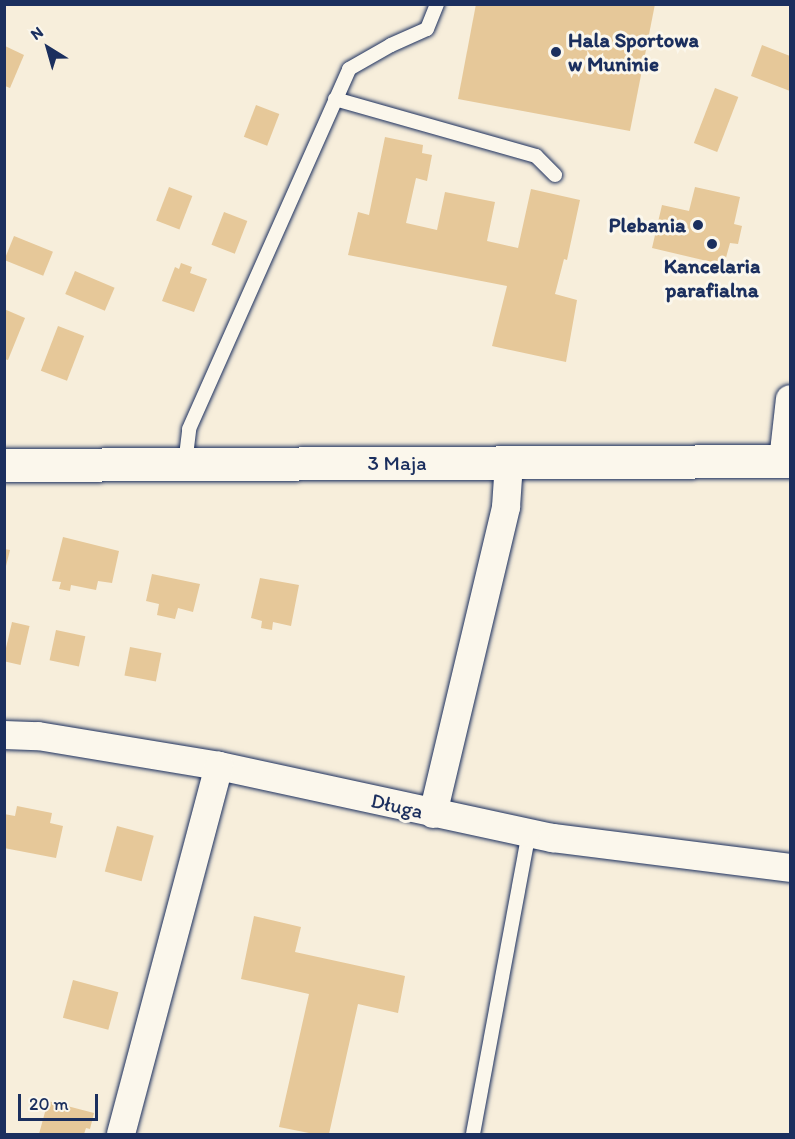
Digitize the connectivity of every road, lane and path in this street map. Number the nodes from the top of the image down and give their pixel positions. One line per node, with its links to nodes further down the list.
1 (437, 4): 2 (lane)
2 (335, 99): 3 (lane); 7 (lane)
3 (555, 175)
4 (790, 399): 5 (street)
5 (787, 461): 6 (street, 3 Maja)
6 (509, 463): 7 (street, 3 Maja); 11 (street)
7 (185, 464): 8 (street, 3 Maja)
8 (4, 465)
9 (4, 735): 10 (street, Długa)
10 (219, 766): 11 (street, Długa); 14 (street)
11 (433, 814): 12 (street, Długa)
12 (529, 833): 13 (street, Długa); 15 (lane)
13 (790, 868)
14 (121, 1134)
15 (473, 1134)

